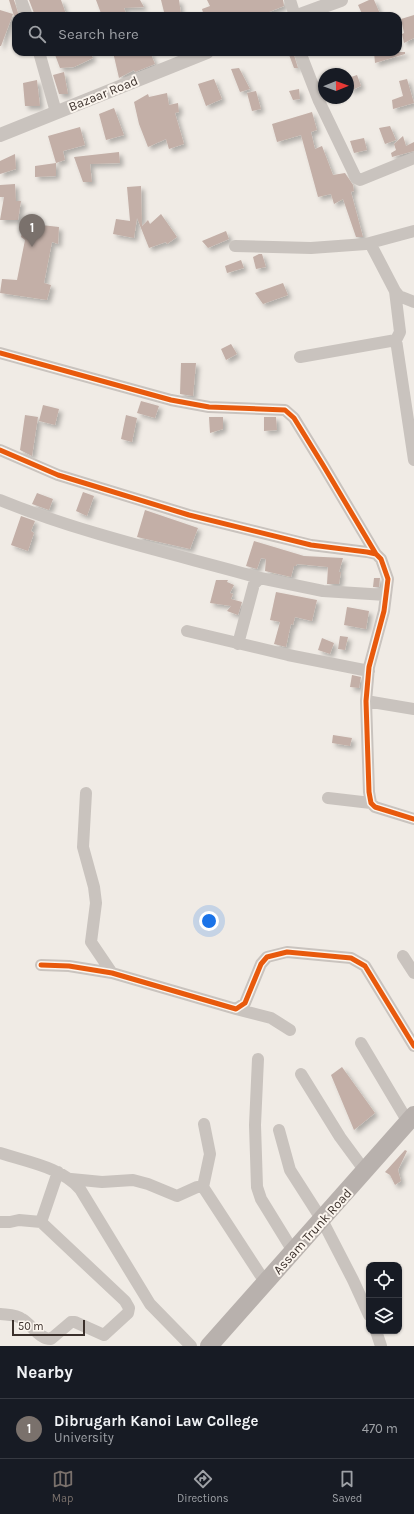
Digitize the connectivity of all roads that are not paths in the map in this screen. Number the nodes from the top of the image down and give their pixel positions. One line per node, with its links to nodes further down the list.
1 (21, 0): 4 (street)
2 (290, 0): 5 (street)
3 (341, 0): 6 (street)
4 (26, 12)
5 (294, 12)
6 (307, 12)
7 (40, 56): 10 (street)
8 (197, 56): 10 (street, Bazaar Road)
9 (302, 56): 12 (street)
10 (56, 112): 11 (street, Bazaar Road)
11 (0, 135)
12 (414, 158)
13 (414, 231): 14 (street)
14 (370, 243): 15 (street); 16 (street)
15 (235, 246)
16 (395, 291): 17 (street); 18 (street)
17 (414, 302)
18 (396, 340): 20 (street); 22 (street)
19 (0, 353): 24 (street)
20 (300, 357)
21 (0, 450): 24 (street)
22 (414, 460)
23 (0, 500): 25 (street)
24 (376, 554): 26 (street)
25 (260, 578): 26 (street); 28 (street)
26 (386, 595): 29 (street)
27 (187, 630): 28 (street)
28 (238, 644): 29 (street)
29 (369, 671): 30 (street)
30 (366, 701): 31 (street); 34 (street)
31 (414, 709)
32 (86, 793): 38 (street)
33 (328, 798): 34 (street)
34 (371, 803): 35 (street)
35 (414, 819)
36 (403, 956): 39 (street)
37 (41, 965): 38 (street)
38 (112, 973): 40 (street)
39 (414, 973)
40 (236, 1009): 41 (street); 43 (street)
41 (290, 1030)
42 (361, 1043): 46 (street)
43 (414, 1046)
44 (258, 1059): 57 (street)
45 (301, 1074): 50 (street)
46 (411, 1119): 50 (main road, Assam Trunk Road)
47 (204, 1124): 53 (street)
48 (279, 1130): 54 (street)
49 (0, 1153): 51 (street)
50 (365, 1171): 54 (main road, Assam Trunk Road)
51 (58, 1172): 52 (street); 56 (street)
52 (71, 1179): 53 (street); 62 (street)
53 (203, 1187): 58 (street)
54 (322, 1220): 57 (main road, Assam Trunk Road); 59 (street)
55 (0, 1222): 56 (street)
56 (41, 1222): 60 (street)
57 (293, 1251): 58 (main road, Assam Trunk Road)
58 (265, 1282): 63 (main road, Assam Trunk Road)
59 (366, 1309)
60 (0, 1314)
61 (377, 1334): 64 (street)
62 (191, 1346)
63 (209, 1346)
64 (381, 1346)

